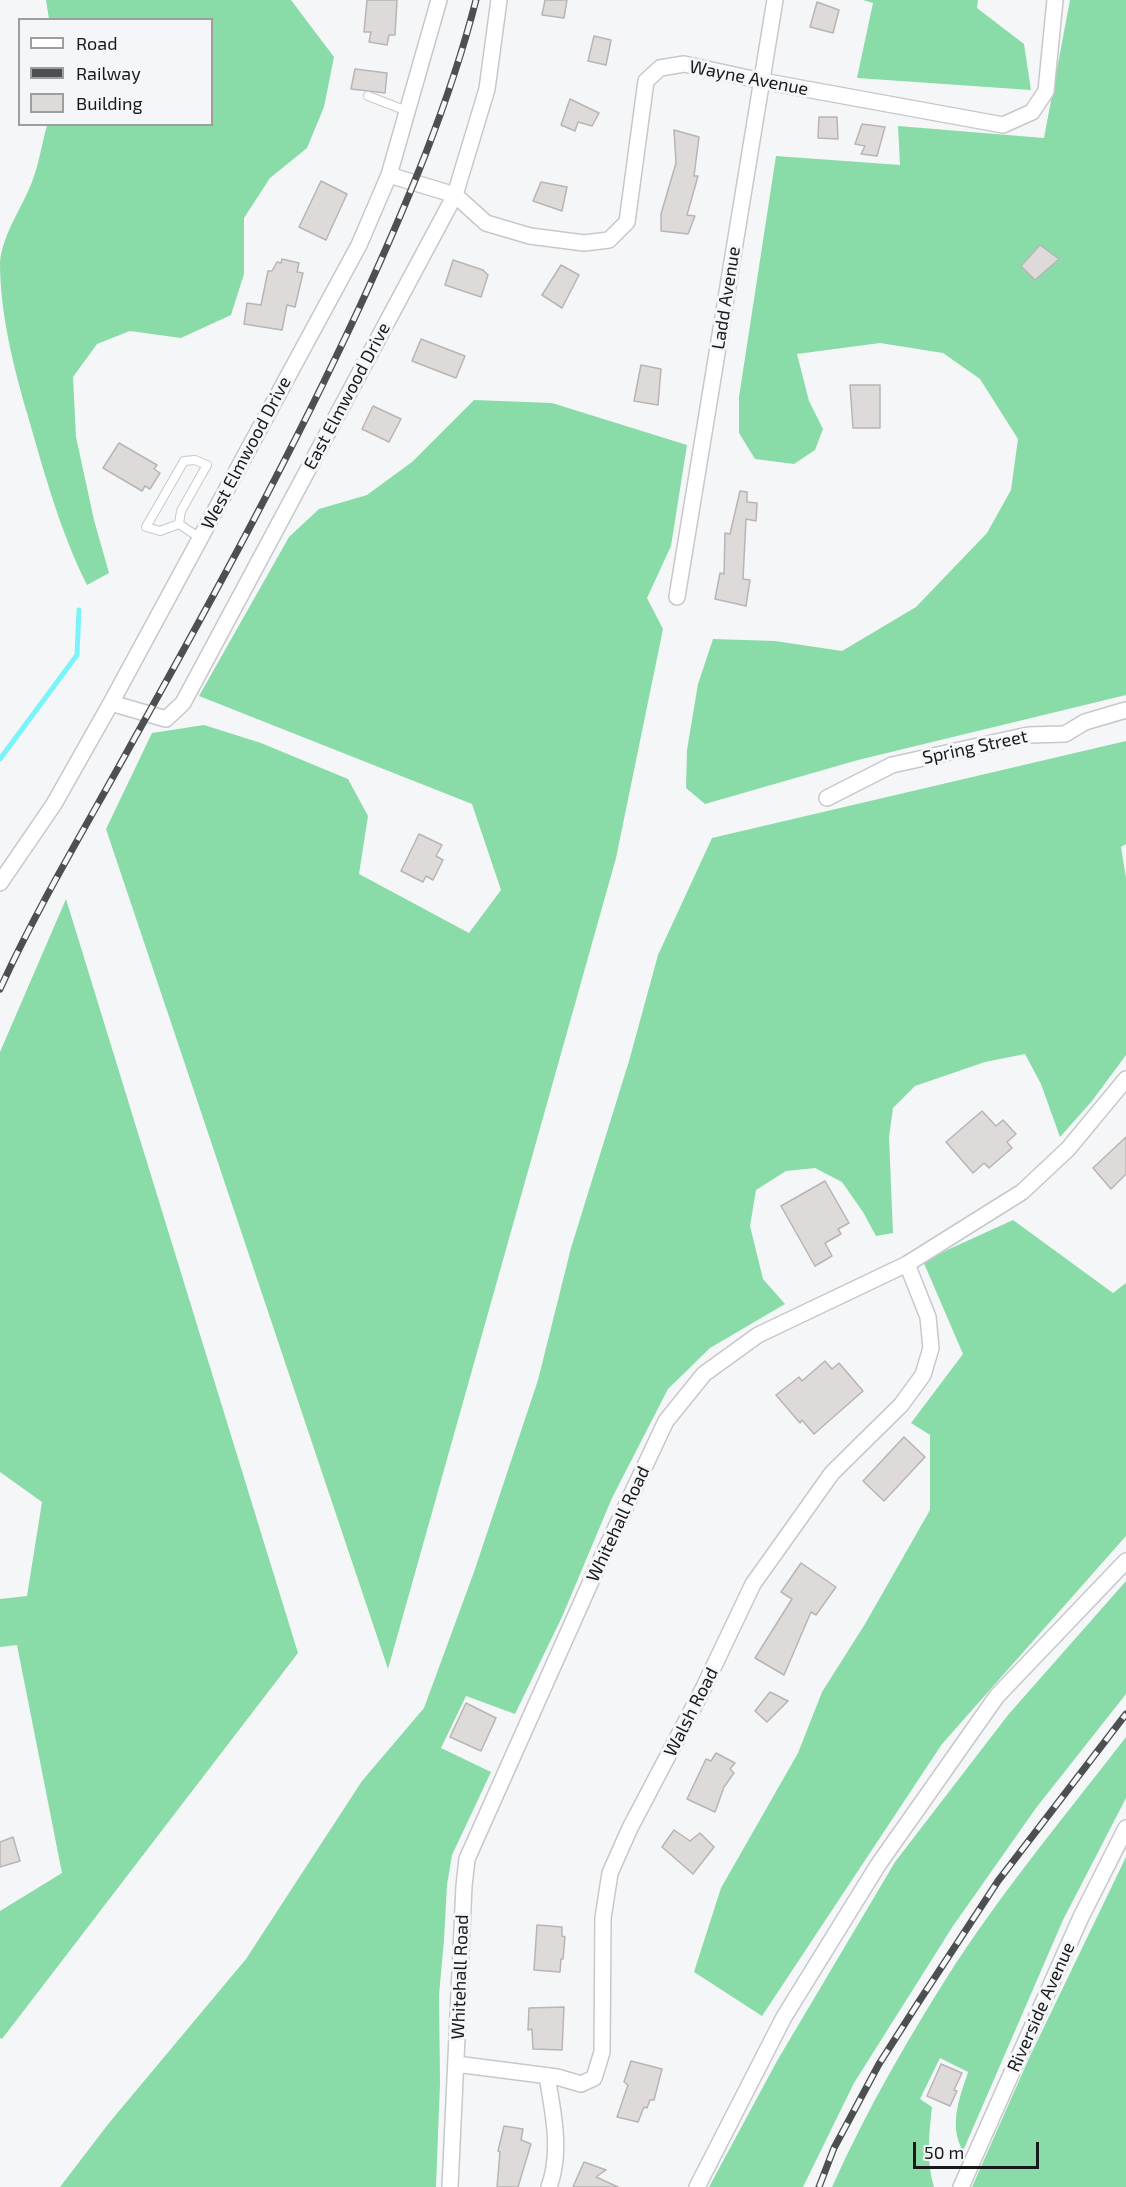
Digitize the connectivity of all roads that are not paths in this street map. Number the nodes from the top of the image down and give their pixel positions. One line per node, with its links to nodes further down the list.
1 (439, 0): 7 (street, West Elmwood Drive)
2 (499, 0): 9 (street, East Elmwood Drive)
3 (775, 0): 5 (street, Ladd Avenue)
4 (1055, 0): 5 (street, Wayne Avenue)
5 (762, 81): 9 (street, Wayne Avenue); 12 (street, Ladd Avenue)
6 (368, 96): 7 (lane)
7 (407, 111): 8 (street, West Elmwood Drive)
8 (389, 175): 9 (street, Wayne Avenue); 11 (street, West Elmwood Drive)
9 (455, 195): 13 (street, East Elmwood Drive)
10 (179, 524): 10 (lane); 11 (lane)
11 (200, 538): 13 (street, West Elmwood Drive)
12 (677, 597)
13 (111, 703): 16 (street, West Elmwood Drive)
14 (1126, 710): 15 (street, Spring Street)
15 (827, 798)
16 (0, 883)
17 (1126, 1078): 18 (street, Whitehall Road)
18 (908, 1264): 21 (street, Whitehall Road); 22 (street, Walsh Road)
19 (1126, 1561): 25 (street)
20 (1126, 1828): 26 (street, Riverside Avenue)
21 (456, 2064): 22 (street, Walsh Road); 23 (street, Whitehall Road)
22 (547, 2076): 24 (street)
23 (450, 2187)
24 (549, 2187)
25 (697, 2187)
26 (961, 2187)

